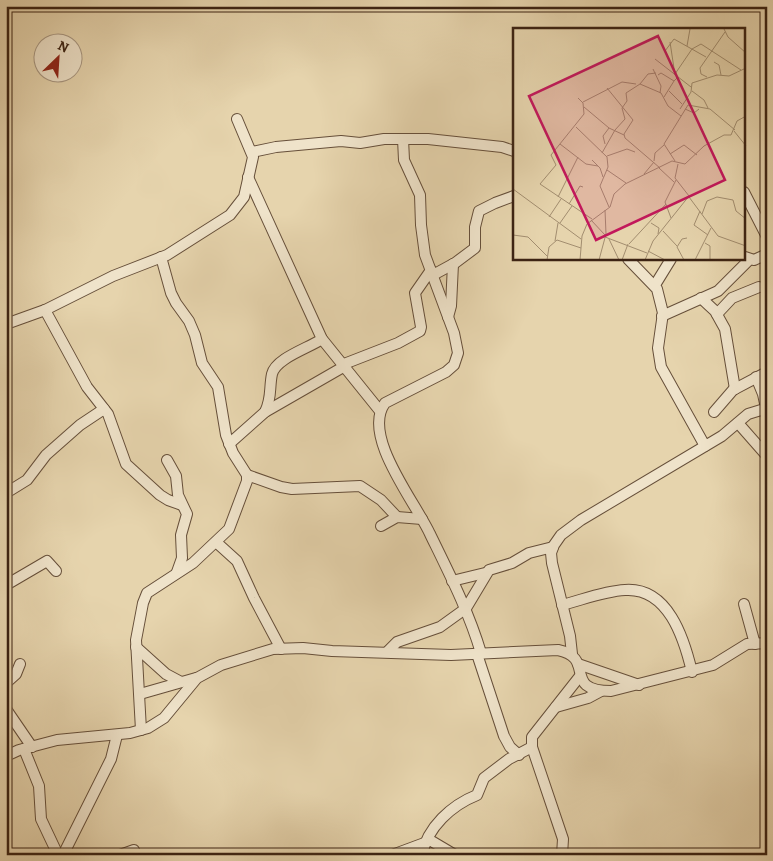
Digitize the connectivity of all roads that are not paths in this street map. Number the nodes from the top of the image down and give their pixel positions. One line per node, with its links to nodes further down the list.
1 (237, 119): 4 (street)
2 (403, 139): 3 (street); 4 (street); 16 (street)
3 (513, 151)
4 (252, 152): 5 (street)
5 (248, 177): 10 (street); 27 (street)
6 (513, 196): 15 (street)
7 (746, 196): 8 (street)
8 (766, 235)
9 (767, 254): 11 (street)
10 (161, 257): 22 (street); 39 (street)
11 (747, 258)
12 (629, 260): 17 (street)
13 (670, 260): 17 (street)
14 (745, 260): 18 (street)
15 (453, 264): 16 (street); 25 (street)
16 (432, 272): 25 (street); 28 (street)
17 (655, 285): 24 (street)
18 (724, 286): 20 (street); 21 (street)
19 (759, 287): 21 (street)
20 (701, 298): 23 (street); 24 (street)
21 (732, 298): 23 (street)
22 (45, 310): 26 (street); 33 (street)
23 (717, 314): 29 (street)
24 (662, 316): 40 (street)
25 (448, 317): 34 (street)
26 (6, 324)
27 (322, 339): 28 (street); 35 (street)
28 (345, 365): 34 (street); 35 (street)
29 (732, 370): 31 (street); 32 (street)
30 (767, 372): 31 (street)
31 (753, 379): 32 (street); 37 (street)
32 (736, 389): 36 (street)
33 (104, 410): 44 (street); 45 (street)
34 (380, 411): 47 (street)
35 (265, 412): 39 (street)
36 (714, 412)
37 (767, 413): 38 (street)
38 (738, 423): 40 (street); 41 (street)
39 (229, 444): 43 (street)
40 (706, 446): 50 (street)
41 (767, 456)
42 (168, 460): 45 (street)
43 (247, 475): 46 (street); 49 (street)
44 (6, 494)
45 (182, 505): 52 (street)
46 (397, 517): 47 (street); 48 (street)
47 (422, 520): 54 (street)
48 (381, 526)
49 (216, 542): 52 (street); 62 (street)
50 (553, 547): 53 (street); 57 (street)
51 (56, 571): 55 (street)
52 (177, 572): 61 (street)
53 (485, 573): 54 (street); 58 (street)
54 (452, 581): 58 (street)
55 (6, 586)
56 (744, 604): 60 (street)
57 (562, 605): 65 (street); 68 (street)
58 (465, 609): 63 (street); 64 (street)
59 (767, 643): 60 (street)
60 (755, 644): 68 (street)
61 (136, 647): 71 (street); 75 (street)
62 (281, 649): 63 (street); 70 (street)
63 (388, 651): 64 (street)
64 (479, 654): 65 (street); 82 (street)
65 (572, 654): 67 (street)
66 (20, 664): 72 (street)
67 (578, 664): 69 (street); 73 (street)
68 (692, 672): 73 (street)
69 (580, 676): 74 (street); 76 (street)
70 (197, 678): 71 (street); 78 (street)
71 (181, 682): 75 (street)
72 (6, 683)
73 (640, 685): 74 (street)
74 (601, 691): 76 (street)
75 (140, 694): 78 (street)
76 (556, 707): 80 (street)
77 (6, 709): 81 (street)
78 (141, 730): 79 (street)
79 (117, 735): 81 (street); 87 (street)
80 (532, 747): 82 (street); 92 (street)
81 (28, 748): 83 (street); 86 (street)
82 (519, 754): 84 (street)
83 (6, 756)
84 (427, 840): 89 (street); 90 (street); 91 (street)
85 (134, 850): 88 (street)
86 (58, 855)
87 (62, 855)
88 (120, 855)
89 (392, 855)
90 (422, 855)
91 (455, 855)
92 (562, 855)

